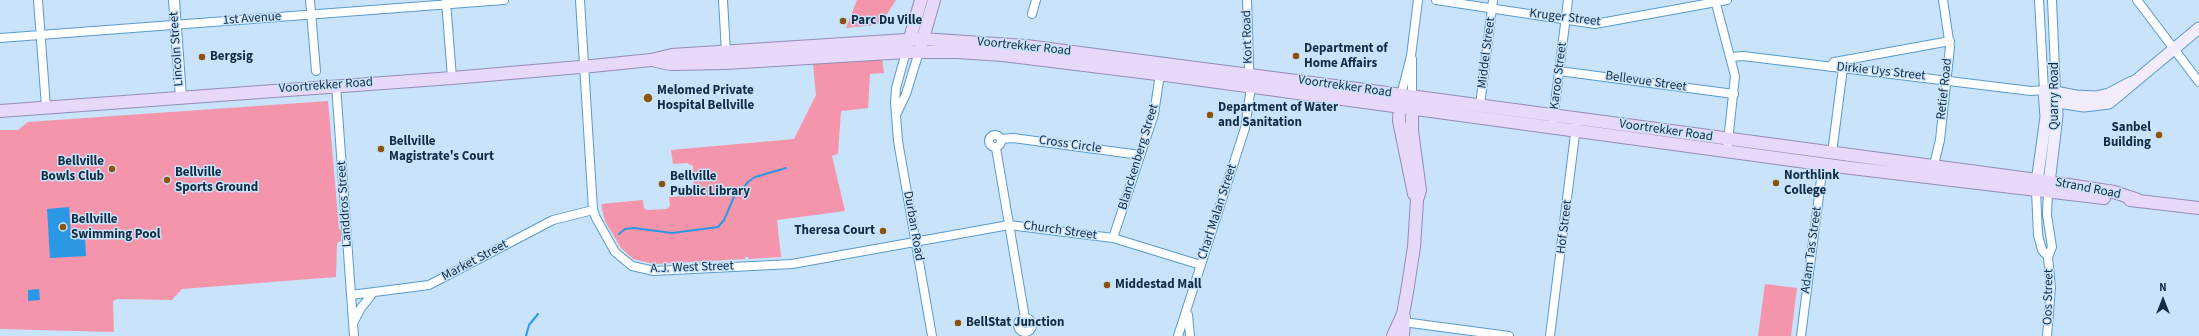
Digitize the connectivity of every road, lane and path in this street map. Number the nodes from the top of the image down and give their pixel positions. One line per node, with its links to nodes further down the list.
1 (38, 0): 28 (street)
2 (174, 0): 26 (street, Lincoln Street)
3 (310, 0): 23 (street)
4 (504, 0): 21 (street, 1st Avenue)
5 (580, 0): 39 (street, A.J. West Street)
6 (723, 0): 34 (street)
7 (922, 0): 30 (main road, Durban Road)
8 (934, 0): 31 (main road, Durban Road)
9 (1036, 0): 24 (street)
10 (1247, 0): 46 (street, Kort Road)
11 (1418, 0): 56 (street)
12 (1436, 0): 22 (street, Kruger Street)
13 (1493, 0): 22 (street, Middel Street)
14 (1568, 0): 25 (street, Karoo Street)
15 (1727, 0): 20 (street, Kruger Street)
16 (1943, 0): 32 (street, Retief Road)
17 (2039, 0): 52 (street, Quarry Road)
18 (2052, 0): 55 (street, Quarry Road)
19 (2137, 0): 33 (street)
20 (1716, 1): 25 (street, Kruger Street); 37 (street)
21 (446, 2): 23 (street, 1st Avenue); 45 (street)
22 (1492, 9): 25 (street, Kruger Street); 58 (street, Middel Street)
23 (312, 14): 26 (street, 1st Avenue); 42 (street)
24 (1032, 14)
25 (1566, 20): 43 (street, Karoo Street)
26 (176, 24): 28 (street, 1st Avenue); 54 (street, Lincoln Street)
27 (2199, 28): 33 (main road)
28 (40, 35): 29 (street, 1st Avenue); 59 (street)
29 (0, 38)
30 (910, 39): 31 (main road, Voortrekker Road); 34 (main road, Voortrekker Road); 35 (main road, Durban Road)
31 (922, 39): 36 (main road, Durban Road); 46 (main road, Voortrekker Road)
32 (1950, 41): 40 (street); 47 (street, Retief Road)
33 (2174, 49): 48 (main road); 49 (street)
34 (726, 52): 38 (main road, Voortrekker Road)
35 (906, 52): 36 (main road, Voortrekker Road); 38 (main road, Voortrekker Road); 61 (street, Durban Road)
36 (919, 52): 44 (main road, Voortrekker Road); 61 (street, Durban Road)
37 (1731, 57): 40 (street, Dirkie Uys Street); 51 (street)
38 (651, 60): 39 (main road, Voortrekker Road)
39 (583, 66): 45 (main road, Voortrekker Road); 74 (street, A.J. West Street)
40 (1830, 67): 41 (street, Dirkie Uys Street)
41 (1843, 68): 47 (street, Dirkie Uys Street); 67 (street)
42 (316, 71)
43 (1559, 71): 51 (street, Bellevue Street); 62 (street, Karoo Street)
44 (1160, 74): 46 (main road, Voortrekker Road); 68 (street, Blanckenberg Street)
45 (452, 78): 50 (main road, Voortrekker Road)
46 (1250, 80): 56 (main road, Voortrekker Road); 79 (street, Charl Malan Street)
47 (1947, 80): 52 (street, Dirkie Uys Street); 71 (street, Retief Road)
48 (2132, 82): 53 (main road); 57 (main road)
49 (2199, 82)
50 (336, 85): 54 (main road, Voortrekker Road); 81 (street, Landdros Street)
51 (1734, 94): 66 (street)
52 (2045, 95): 55 (main road); 72 (main road, Quarry Road)
53 (2076, 96): 55 (main road); 57 (main road)
54 (181, 97): 59 (main road, Voortrekker Road)
55 (2056, 97): 57 (main road); 72 (main road, Quarry Road)
56 (1406, 102): 58 (main road, Voortrekker Road); 64 (main road, Voortrekker Road); 83 (main road)
57 (2107, 104)
58 (1480, 105): 62 (main road, Voortrekker Road)
59 (46, 107): 60 (main road, Voortrekker Road)
60 (0, 111)
61 (896, 115): 77 (street, Durban Road)
62 (1554, 115): 63 (main road, Voortrekker Road); 64 (street, Karoo Street)
63 (1576, 118): 65 (street, Hof Street); 66 (main road, Voortrekker Road)
64 (1552, 128): 65 (main road, Voortrekker Road)
65 (1576, 131): 66 (main road, Voortrekker Road); 94 (street, Hof Street)
66 (1728, 145): 67 (main road, Voortrekker Road); 69 (main road, Voortrekker Road)
67 (1832, 153): 70 (main road); 71 (main road, Voortrekker Road)
68 (1140, 155): 75 (street, Cross Circle); 76 (street, Blanckenberg Street)
69 (1823, 164): 70 (main road, Voortrekker Road); 95 (street, Adam Tas Street)
70 (1864, 169): 71 (main road, Voortrekker Road)
71 (1932, 172): 72 (main road, Voortrekker Road)
72 (2043, 186): 73 (main road, Strand Road); 78 (street, Oos Street); 78 (street, Oos Street)
73 (2199, 208)
74 (593, 210): 77 (street, A.J. West Street); 80 (street, Market Street)
75 (1009, 225): 76 (street, Church Street); 77 (street, Church Street); 86 (street)
76 (1113, 238): 79 (street, Church Street)
77 (917, 241): 88 (street, Durban Road)
78 (2048, 257): 96 (street, Oos Street)
79 (1201, 265): 82 (street, Charl Malan Street)
80 (373, 293): 81 (street, Market Street); 84 (street)
81 (351, 295): 84 (street, Landdros Street)
82 (1188, 310): 89 (street, Charl Malan Street); 90 (street)
83 (1402, 320): 85 (street); 91 (main road); 92 (main road)
84 (353, 323): 87 (street, Landdros Street)
85 (1469, 333): 93 (street)
86 (1027, 334)
87 (354, 336)
88 (932, 336)
89 (1178, 336)
90 (1190, 336)
91 (1393, 336)
92 (1403, 336)
93 (1509, 336)
94 (1550, 336)
95 (1801, 336)
96 (2047, 336)

